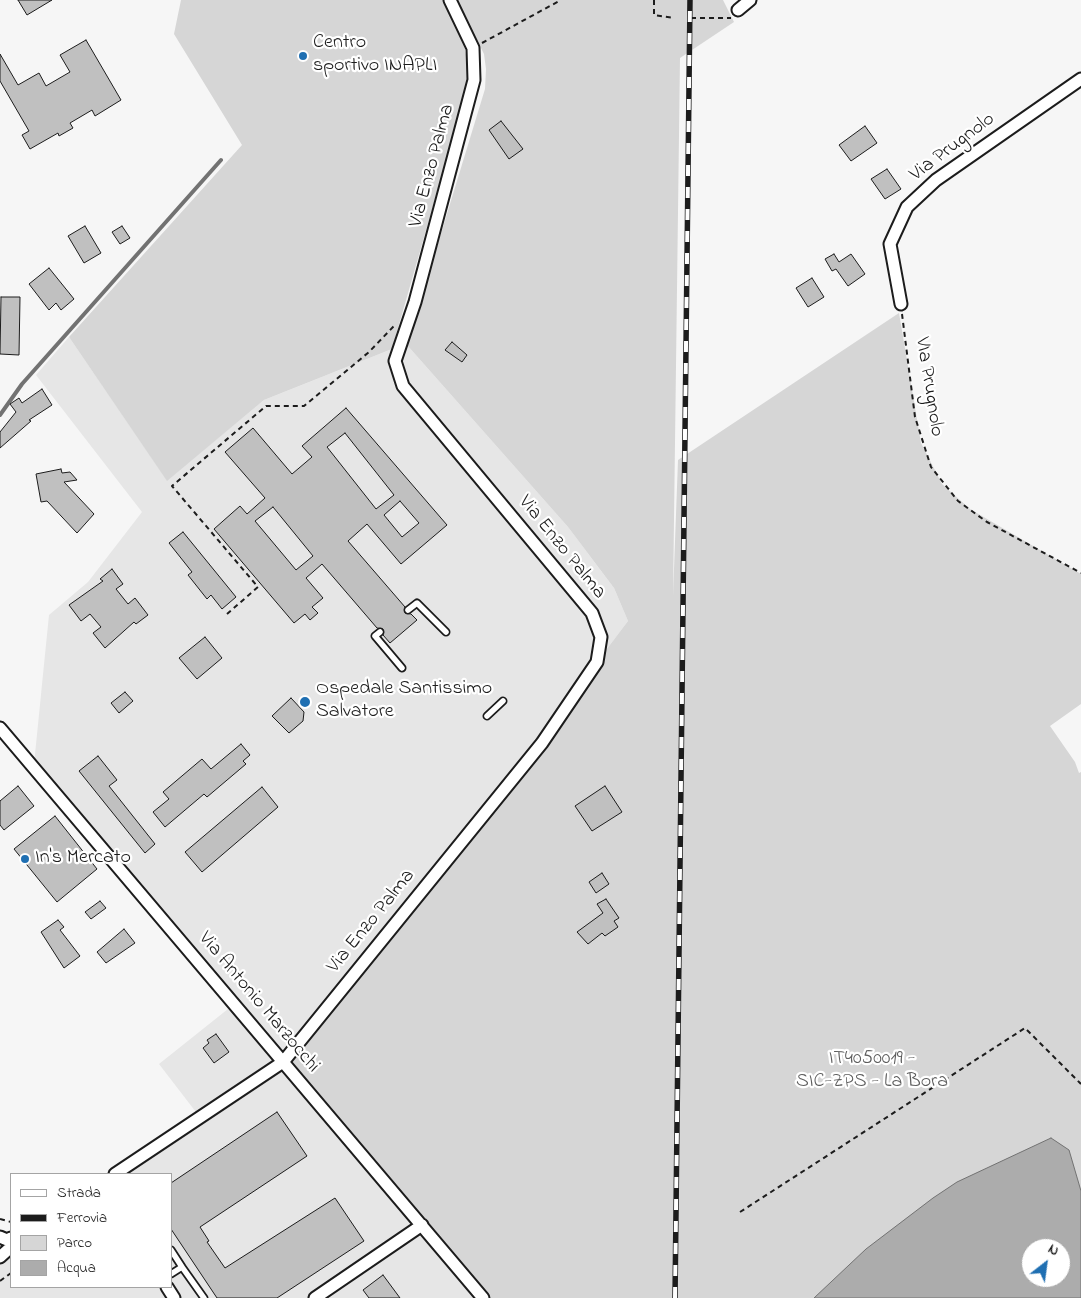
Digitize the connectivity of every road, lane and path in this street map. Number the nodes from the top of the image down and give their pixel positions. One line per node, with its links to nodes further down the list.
1 (450, 0): 18 (street, Via Enzo Palma)
2 (654, 0): 5 (path)
3 (750, 0): 4 (street)
4 (738, 10)
5 (674, 18)
6 (1081, 80): 7 (street, Via Prugnolo)
7 (901, 304): 9 (path, VIa Prugnolo)
8 (398, 322): 11 (path)
9 (1081, 573)
10 (408, 610): 13 (lane)
11 (227, 614)
12 (380, 632): 14 (lane)
13 (446, 632)
14 (402, 668)
15 (503, 701): 16 (lane)
16 (487, 716)
17 (1, 731): 18 (street, Via Antonio Marzocchi)
18 (283, 1062): 20 (street, Via Enzo Palma); 22 (street, Via Antonio Marzocchi)
19 (1081, 1084): 21 (path)
20 (116, 1173)
21 (740, 1212)
22 (422, 1225): 29 (street); 30 (street, Via Antonio Marzocchi)
23 (6, 1241): 25 (street)
24 (172, 1252): 26 (lane)
25 (0, 1257)
26 (182, 1267): 27 (lane); 28 (lane)
27 (172, 1273)
28 (204, 1298)
29 (315, 1298)
30 (483, 1298)

